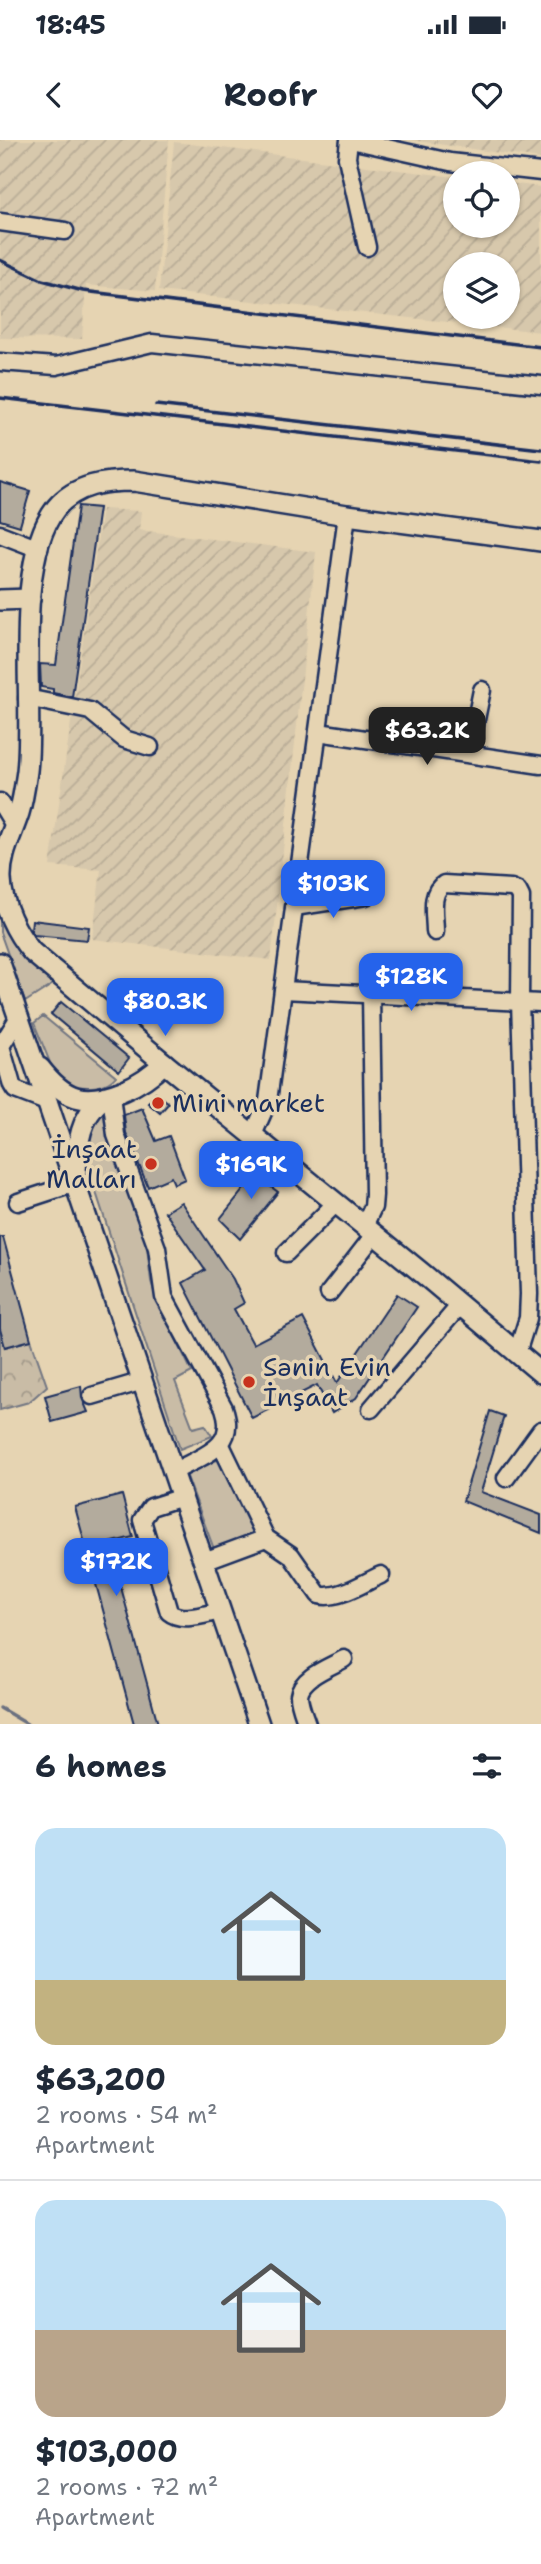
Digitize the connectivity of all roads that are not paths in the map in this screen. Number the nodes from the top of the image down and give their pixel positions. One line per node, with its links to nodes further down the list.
1 (350, 140): 2 (street); 5 (street)
2 (541, 172)
3 (0, 222): 4 (street)
4 (65, 232)
5 (367, 247)
6 (0, 362): 7 (street)
7 (541, 385)
8 (347, 515): 10 (main road); 11 (main road); 16 (street)
9 (0, 534): 11 (street)
10 (541, 541)
11 (39, 549): 12 (main road)
12 (30, 599): 13 (main road); 15 (main road)
13 (0, 600)
14 (482, 690): 18 (street)
15 (27, 698): 17 (street); 21 (main road)
16 (318, 732): 18 (street); 23 (street)
17 (150, 747)
18 (468, 754): 19 (street)
19 (541, 765)
20 (0, 802): 21 (street)
21 (14, 825): 33 (main road)
22 (366, 897): 23 (street)
23 (294, 907): 27 (street)
24 (435, 932): 29 (street)
25 (0, 963): 31 (main road)
26 (0, 982): 31 (main road)
27 (283, 990): 28 (street); 36 (street)
28 (371, 993): 29 (street); 40 (street)
29 (520, 1001): 30 (street); 44 (street)
30 (541, 1003)
31 (19, 1017): 32 (main road); 35 (street)
32 (34, 1059): 34 (main road); 35 (main road)
33 (164, 1063): 34 (main road); 36 (main road)
34 (107, 1097): 37 (main road); 50 (street)
35 (49, 1103): 37 (main road)
36 (253, 1135): 39 (main road)
37 (76, 1183): 38 (street); 46 (main road)
38 (18, 1202)
39 (336, 1203): 40 (main road); 41 (street)
40 (369, 1230): 42 (street); 43 (main road)
41 (286, 1253)
42 (329, 1293)
43 (460, 1305): 44 (main road); 48 (street)
44 (517, 1353): 45 (main road)
45 (541, 1373)
46 (143, 1381): 47 (street); 51 (main road)
47 (92, 1396)
48 (371, 1409)
49 (541, 1430): 52 (street)
50 (220, 1445): 51 (street); 54 (street)
51 (173, 1472): 53 (main road)
52 (506, 1478)
53 (182, 1497): 55 (main road); 57 (street)
54 (265, 1538): 55 (street); 56 (street)
55 (204, 1562): 57 (main road)
56 (381, 1575)
57 (221, 1611): 59 (main road)
58 (344, 1659): 60 (street)
59 (259, 1724)
60 (307, 1724)

